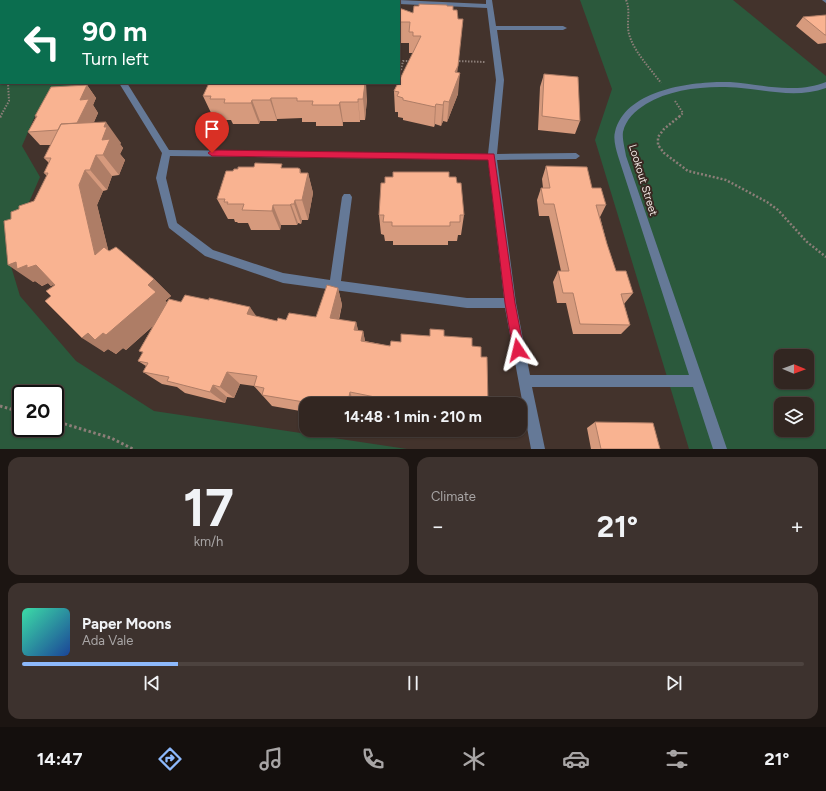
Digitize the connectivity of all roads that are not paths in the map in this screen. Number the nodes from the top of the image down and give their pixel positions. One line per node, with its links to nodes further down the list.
1 (400, 2): 2 (street)
2 (490, 3): 3 (street)
3 (493, 28): 4 (street); 9 (street)
4 (563, 28)
5 (124, 84): 7 (street)
6 (826, 86): 14 (street, Lookout Street)
7 (166, 153): 9 (street); 11 (street)
8 (576, 156): 9 (street)
9 (492, 157): 12 (street)
10 (347, 197): 11 (street)
11 (335, 285): 12 (street)
12 (510, 303): 13 (street)
13 (524, 381): 14 (street); 15 (street)
14 (697, 381): 16 (street, Lookout Street)
15 (538, 449)
16 (720, 449)

